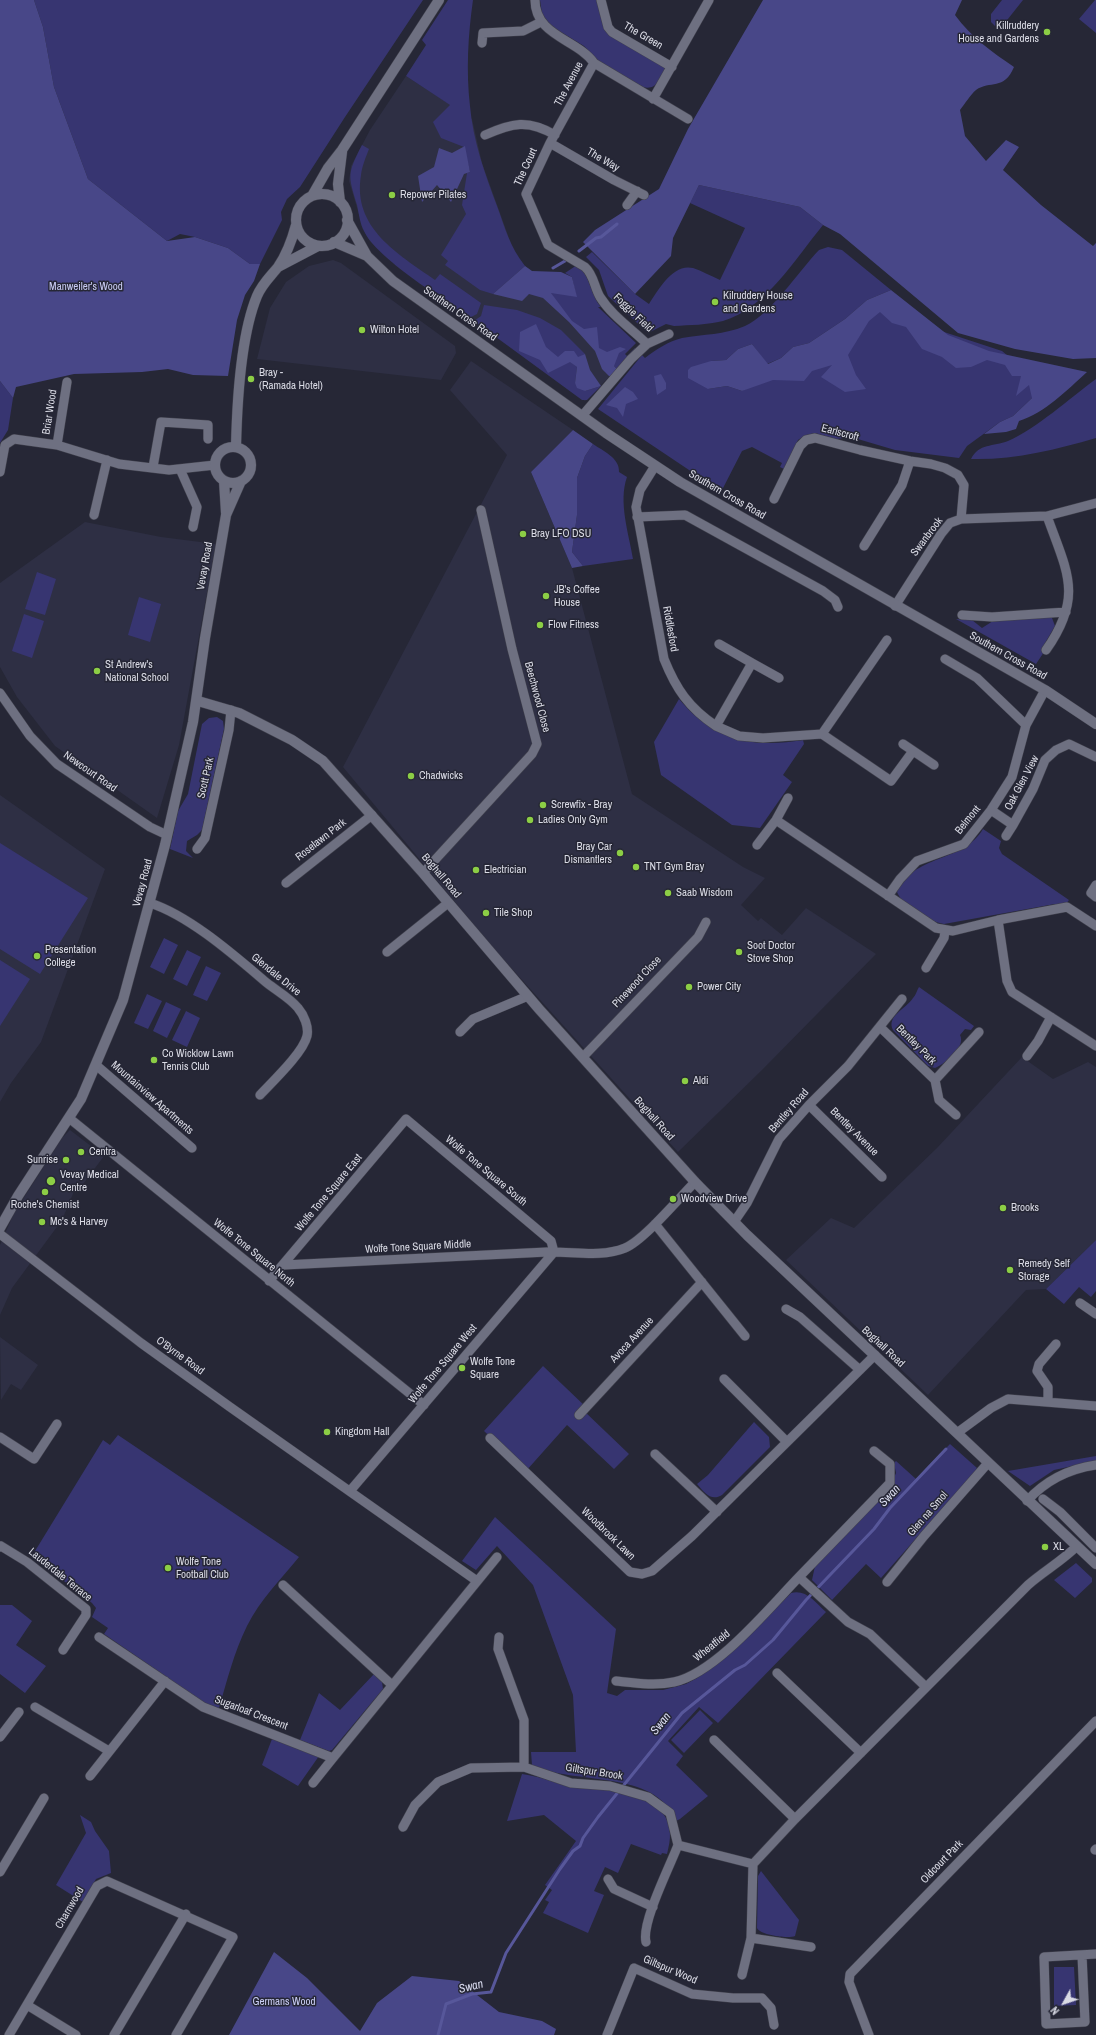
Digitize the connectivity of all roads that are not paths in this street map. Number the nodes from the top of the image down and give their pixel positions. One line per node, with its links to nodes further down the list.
1 (439, 0): 15 (main road)
2 (535, 0): 5 (street)
3 (601, 0): 8 (street, The Green)
4 (709, 0): 8 (street)
5 (541, 22): 6 (street); 7 (street, The Avenue)
6 (482, 43)
7 (591, 59): 9 (street, The Avenue); 14 (street, The Avenue)
8 (672, 67): 9 (street)
9 (653, 99): 11 (street, The Avenue)
10 (498, 118): 12 (street)
11 (688, 119)
12 (502, 127): 13 (street, The Way); 14 (street, The Way)
13 (485, 135)
14 (552, 139): 18 (street, The Way); 23 (street, The Court)
15 (342, 150): 16 (main road); 17 (main road)
16 (312, 196): 17 (main road); 20 (main road)
17 (340, 202): 19 (main road)
18 (627, 205)
19 (347, 220): 21 (main road); 24 (main road, Southern Cross Road)
20 (296, 225): 22 (main road); 25 (main road)
21 (334, 242): 22 (main road); 24 (main road, Southern Cross Road)
22 (318, 246): 25 (main road)
23 (556, 249): 27 (street, Foggie Field)
24 (367, 256): 29 (main road, Southern Cross Road)
25 (278, 267): 32 (main road)
26 (669, 334): 27 (street)
27 (647, 344): 29 (street)
28 (67, 382): 31 (street, Briar Wood)
29 (582, 416): 36 (main road, Southern Cross Road)
30 (208, 439): 37 (street)
31 (58, 445): 33 (street, Briar Wood); 39 (street, Briar Wood)
32 (236, 447): 35 (main road); 41 (main road, Vevay Road)
33 (107, 460): 37 (street, Briar Wood); 45 (street)
34 (910, 461): 42 (street, Earlscroft); 49 (street, Earlscroft); 51 (street)
35 (215, 465): 38 (street, Briar Wood); 40 (main road, Vevay Road)
36 (655, 466): 48 (street, Riddlesford); 52 (main road, Southern Cross Road)
37 (153, 467): 38 (street, Briar Wood)
38 (180, 469): 50 (street)
39 (0, 472)
40 (224, 481): 41 (main road); 46 (main road, Vevay Road)
41 (241, 481): 46 (main road, Vevay Road)
42 (774, 499)
43 (1096, 503): 47 (street, Swanbrook)
44 (481, 510): 83 (street, Beechwood Close)
45 (94, 515)
46 (226, 515): 64 (main road, Vevay Road)
47 (1047, 516): 49 (street, Swanbrook); 54 (street)
48 (637, 517): 53 (street); 68 (street, Riddlesford)
49 (961, 519): 52 (street, Swanbrook)
50 (193, 527)
51 (864, 546)
52 (895, 606): 62 (main road, Southern Cross Road)
53 (838, 607)
54 (1066, 612): 55 (street); 58 (street)
55 (962, 615)
56 (887, 640): 69 (street)
57 (719, 644): 60 (street)
58 (1046, 650)
59 (946, 659): 67 (street)
60 (752, 663): 61 (street); 68 (street)
61 (779, 678)
62 (1045, 690): 66 (main road, Southern Cross Road); 67 (street, Belmont)
63 (0, 693): 79 (street, Newcourt Road)
64 (198, 701): 65 (main road, Boghall Road); 79 (main road, Vevay Road)
65 (231, 710): 76 (main road, Boghall Road); 82 (street, Scott Park)
66 (1096, 724)
67 (1026, 725): 75 (street, Belmont)
68 (716, 726): 69 (street, Riddlesford)
69 (822, 734): 71 (street)
70 (903, 744): 71 (street)
71 (913, 751): 73 (street)
72 (1096, 757): 78 (street, Oak Glen View)
73 (934, 765)
74 (788, 798): 77 (street)
75 (991, 810): 78 (street, Oak Glen View); 86 (street, Belmont)
76 (372, 815): 83 (main road, Boghall Road); 84 (street, Roselawn Park)
77 (776, 820): 81 (street); 86 (street)
78 (1013, 825): 80 (street, Oak Glen View)
79 (167, 835): 88 (main road, Vevay Road)
80 (1006, 836)
81 (757, 846)
82 (197, 849)
83 (423, 873): 89 (main road, Boghall Road)
84 (286, 883)
85 (1096, 885): 87 (street)
86 (888, 896): 93 (street)
87 (1096, 897)
88 (150, 903): 105 (main road, Vevay Road); 108 (street, Glendale Drive)
89 (448, 903): 94 (street); 96 (main road, Boghall Road)
90 (998, 920): 92 (street); 93 (street); 98 (street)
91 (706, 922): 104 (street, Pinewood Close)
92 (1096, 926)
93 (945, 931): 95 (street)
94 (387, 952)
95 (926, 968)
96 (528, 996): 100 (street); 104 (main road, Boghall Road)
97 (902, 999): 99 (street, Bentley Park)
98 (1051, 1017): 102 (street); 103 (street)
99 (880, 1027): 106 (street, Bentley Park); 107 (street, Bentley Park)
100 (460, 1032)
101 (979, 1032): 107 (street, Bentley Park)
102 (1096, 1046)
103 (1027, 1056)
104 (582, 1057): 115 (main road, Boghall Road)
105 (96, 1065): 111 (main road, Vevay Road); 113 (street, Mountainview Apartments)
106 (848, 1066): 109 (street, Bentley Road)
107 (934, 1080): 110 (street, Bentley Park)
108 (260, 1095)
109 (809, 1105): 114 (street, Bentley Avenue); 116 (street, Bentley Road)
110 (956, 1115)
111 (69, 1118): 118 (main road, Vevay Road); 122 (street, Wolfe Tone Square North)
112 (406, 1119): 120 (street, Wolfe Tone Square South); 121 (street, Wolfe Tone Square East)
113 (192, 1148)
114 (882, 1177)
115 (695, 1182): 116 (main road, Boghall Road); 117 (street)
116 (734, 1222): 129 (main road, Boghall Road)
117 (655, 1224): 120 (street); 123 (street)
118 (0, 1228)
119 (0, 1234): 145 (street, O'Byrne Road)
120 (554, 1252): 121 (street, Wolfe Tone Square Middle); 133 (street, Wolfe Tone Square West)
121 (284, 1265): 122 (street, Wolfe Tone Square East)
122 (269, 1281): 133 (street, Wolfe Tone Square North)
123 (702, 1282): 127 (street); 135 (street, Avoca Avenue)
124 (1080, 1303): 126 (street)
125 (786, 1309): 130 (street)
126 (1096, 1314)
127 (745, 1336)
128 (1056, 1344): 132 (street)
129 (874, 1355): 130 (street, Woodbrook Lawn); 137 (main road, Boghall Road)
130 (860, 1370): 140 (street, Woodbrook Lawn)
131 (724, 1379): 140 (street)
132 (1048, 1401): 134 (street); 137 (street)
133 (424, 1405): 145 (street, Wolfe Tone Square West)
134 (1096, 1406)
135 (578, 1415)
136 (57, 1424): 138 (street)
137 (957, 1433): 143 (main road, Boghall Road)
138 (0, 1437)
139 (490, 1438): 148 (street, Woodbrook Lawn)
140 (786, 1441): 148 (street, Woodbrook Lawn)
141 (874, 1451): 154 (street, Wheatfield)
142 (655, 1454): 148 (street)
143 (988, 1463): 147 (main road, Boghall Road); 156 (street, Glen na Smol)
144 (1096, 1465): 147 (street)
145 (350, 1491): 155 (street)
146 (1043, 1500): 151 (street)
147 (1027, 1501): 149 (main road, Boghall Road)
148 (716, 1512)
149 (1077, 1546): 153 (main road, Boghall Road); 165 (street)
150 (0, 1547): 160 (street, Lauderdale Terrace)
151 (1096, 1548)
152 (497, 1557): 155 (street)
153 (1096, 1564)
154 (799, 1577): 162 (street, Wheatfield); 165 (street)
155 (477, 1581): 164 (street)
156 (887, 1582)
157 (283, 1585): 164 (street)
158 (499, 1637): 174 (street)
159 (99, 1638): 163 (street, Sugarloaf Crescent)
160 (63, 1650)
161 (777, 1673): 172 (street)
162 (616, 1681)
163 (165, 1682): 171 (street); 173 (street, Sugarloaf Crescent)
164 (392, 1686): 173 (street)
165 (926, 1687): 172 (street)
166 (35, 1707): 171 (street)
167 (19, 1712): 169 (street)
168 (1096, 1721): 199 (street, Oldcourt Park)
169 (0, 1737)
170 (714, 1740): 178 (street)
171 (109, 1751): 175 (street)
172 (861, 1753): 178 (street)
173 (333, 1758): 176 (street)
174 (524, 1767): 179 (street, Giltspur Brook); 180 (street, Giltspur Brook)
175 (90, 1776)
176 (313, 1783)
177 (44, 1798): 182 (street)
178 (795, 1819): 181 (street)
179 (403, 1827)
180 (678, 1845): 181 (street); 184 (street)
181 (753, 1864): 186 (street)
182 (0, 1872)
183 (608, 1879): 184 (street)
184 (653, 1907): 187 (street)
185 (186, 1914): 192 (street, Charnwood); 196 (street); 197 (street, Charnwood)
186 (751, 1938): 188 (street); 191 (street)
187 (646, 1942)
188 (811, 1947)
189 (1096, 1954): 190 (street)
190 (1082, 1955): 190 (street)
191 (742, 1975)
192 (27, 2005): 194 (street, Charnwood); 195 (street)
193 (774, 2025): 198 (street, Giltspur Wood)
194 (9, 2035)
195 (76, 2035)
196 (114, 2035)
197 (176, 2035)
198 (607, 2035)
199 (869, 2035)

